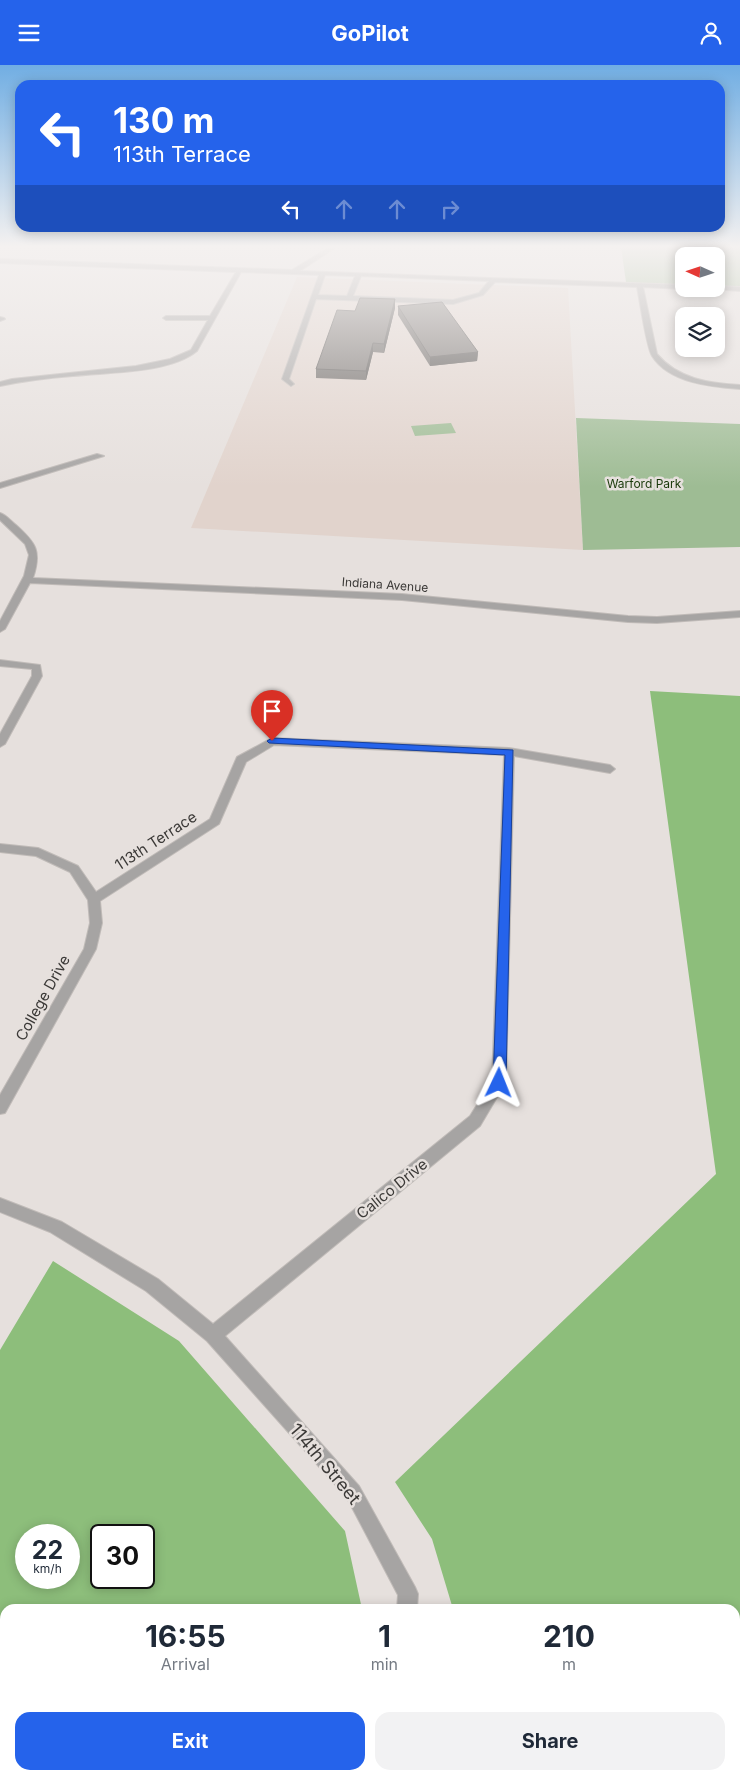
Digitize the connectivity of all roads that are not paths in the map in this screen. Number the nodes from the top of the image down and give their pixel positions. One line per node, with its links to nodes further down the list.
1 (207, 327): 5 (street)
2 (303, 327): 4 (street)
3 (648, 327): 6 (street)
4 (291, 384)
5 (0, 385)
6 (740, 387)
7 (100, 456): 8 (street)
8 (0, 485)
9 (0, 515): 10 (street)
10 (10, 525): 11 (street); 12 (street)
11 (0, 527)
12 (28, 580): 13 (street, Indiana Avenue); 14 (street)
13 (740, 614)
14 (0, 629)
15 (0, 663): 16 (street)
16 (0, 744)
17 (510, 752): 18 (street, 113th Terrace); 20 (street, 113th Terrace); 23 (street, Calico Drive)
18 (610, 769)
19 (0, 848): 20 (street)
20 (94, 899): 21 (street, College Drive)
21 (0, 1108)
22 (0, 1205): 23 (street)
23 (213, 1335): 24 (street, 114th Street)
24 (407, 1604)

